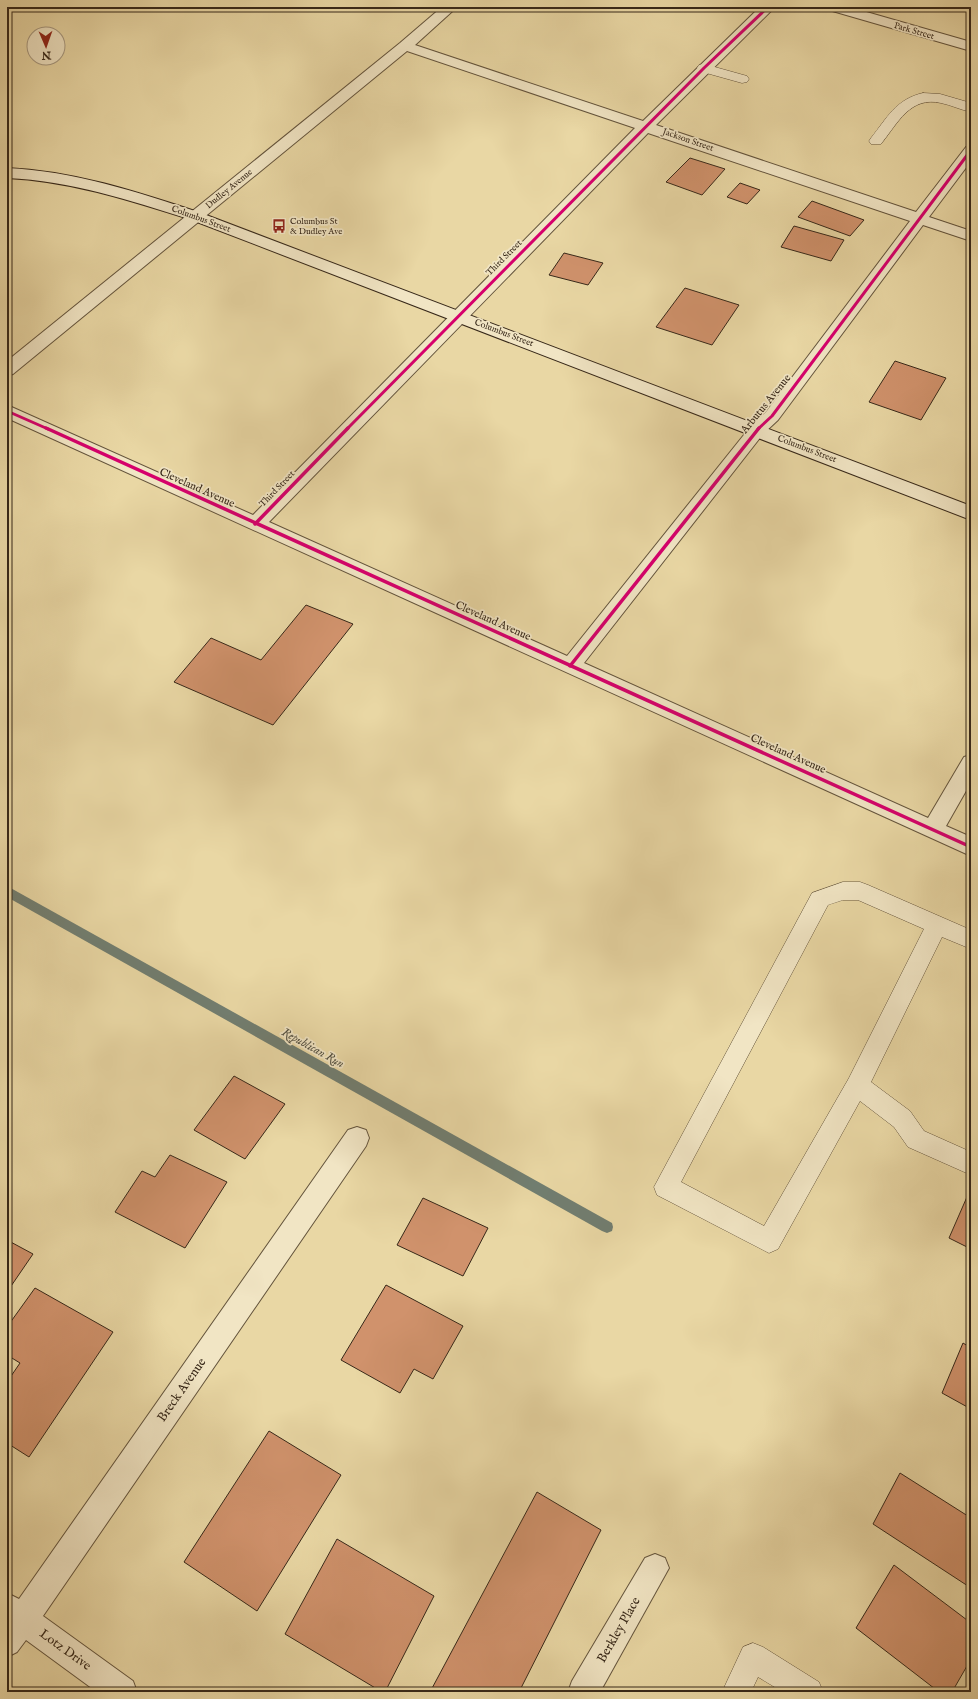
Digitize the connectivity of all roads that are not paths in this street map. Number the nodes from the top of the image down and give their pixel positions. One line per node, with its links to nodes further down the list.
1 (450, 7): 4 (street, Dudley Avenue)
2 (768, 7): 6 (street, Third Street)
3 (834, 7): 5 (street, Park Street)
4 (405, 46): 9 (street, Jackson Street); 13 (street, Dudley Avenue)
5 (971, 47)
6 (704, 68): 7 (lane); 9 (street, Third Street)
7 (742, 79)
8 (971, 108): 10 (lane)
9 (647, 126): 14 (street, Jackson Street); 16 (street, Third Street)
10 (876, 141)
11 (970, 154): 14 (street, Arbutus Avenue)
12 (7, 173): 13 (street, Columbus Street)
13 (195, 216): 16 (street, Columbus Street); 17 (street, Dudley Avenue)
14 (919, 218): 15 (street, Jackson Street); 19 (street, Arbutus Avenue)
15 (971, 236)
16 (458, 316): 19 (street, Columbus Street); 21 (street, Third Street)
17 (7, 370)
18 (7, 411): 21 (street, Cleveland Avenue)
19 (757, 430): 20 (street, Columbus Street); 22 (street, Arbutus Avenue)
20 (971, 512)
21 (255, 524): 22 (street, Cleveland Avenue)
22 (570, 666): 24 (street, Cleveland Avenue)
23 (971, 763): 24 (street)
24 (933, 829): 25 (street, Cleveland Avenue)
25 (971, 847)
26 (937, 926): 27 (lane); 28 (lane); 28 (lane)
27 (971, 940)
28 (857, 1085): 30 (lane)
29 (357, 1138): 32 (street, Breck Avenue)
30 (971, 1164)
31 (655, 1568): 34 (street, Berkley Place)
32 (12, 1623): 33 (street, Lotz Drive)
33 (122, 1692)
34 (583, 1692)
35 (736, 1692): 36 (lane)
36 (808, 1692)

